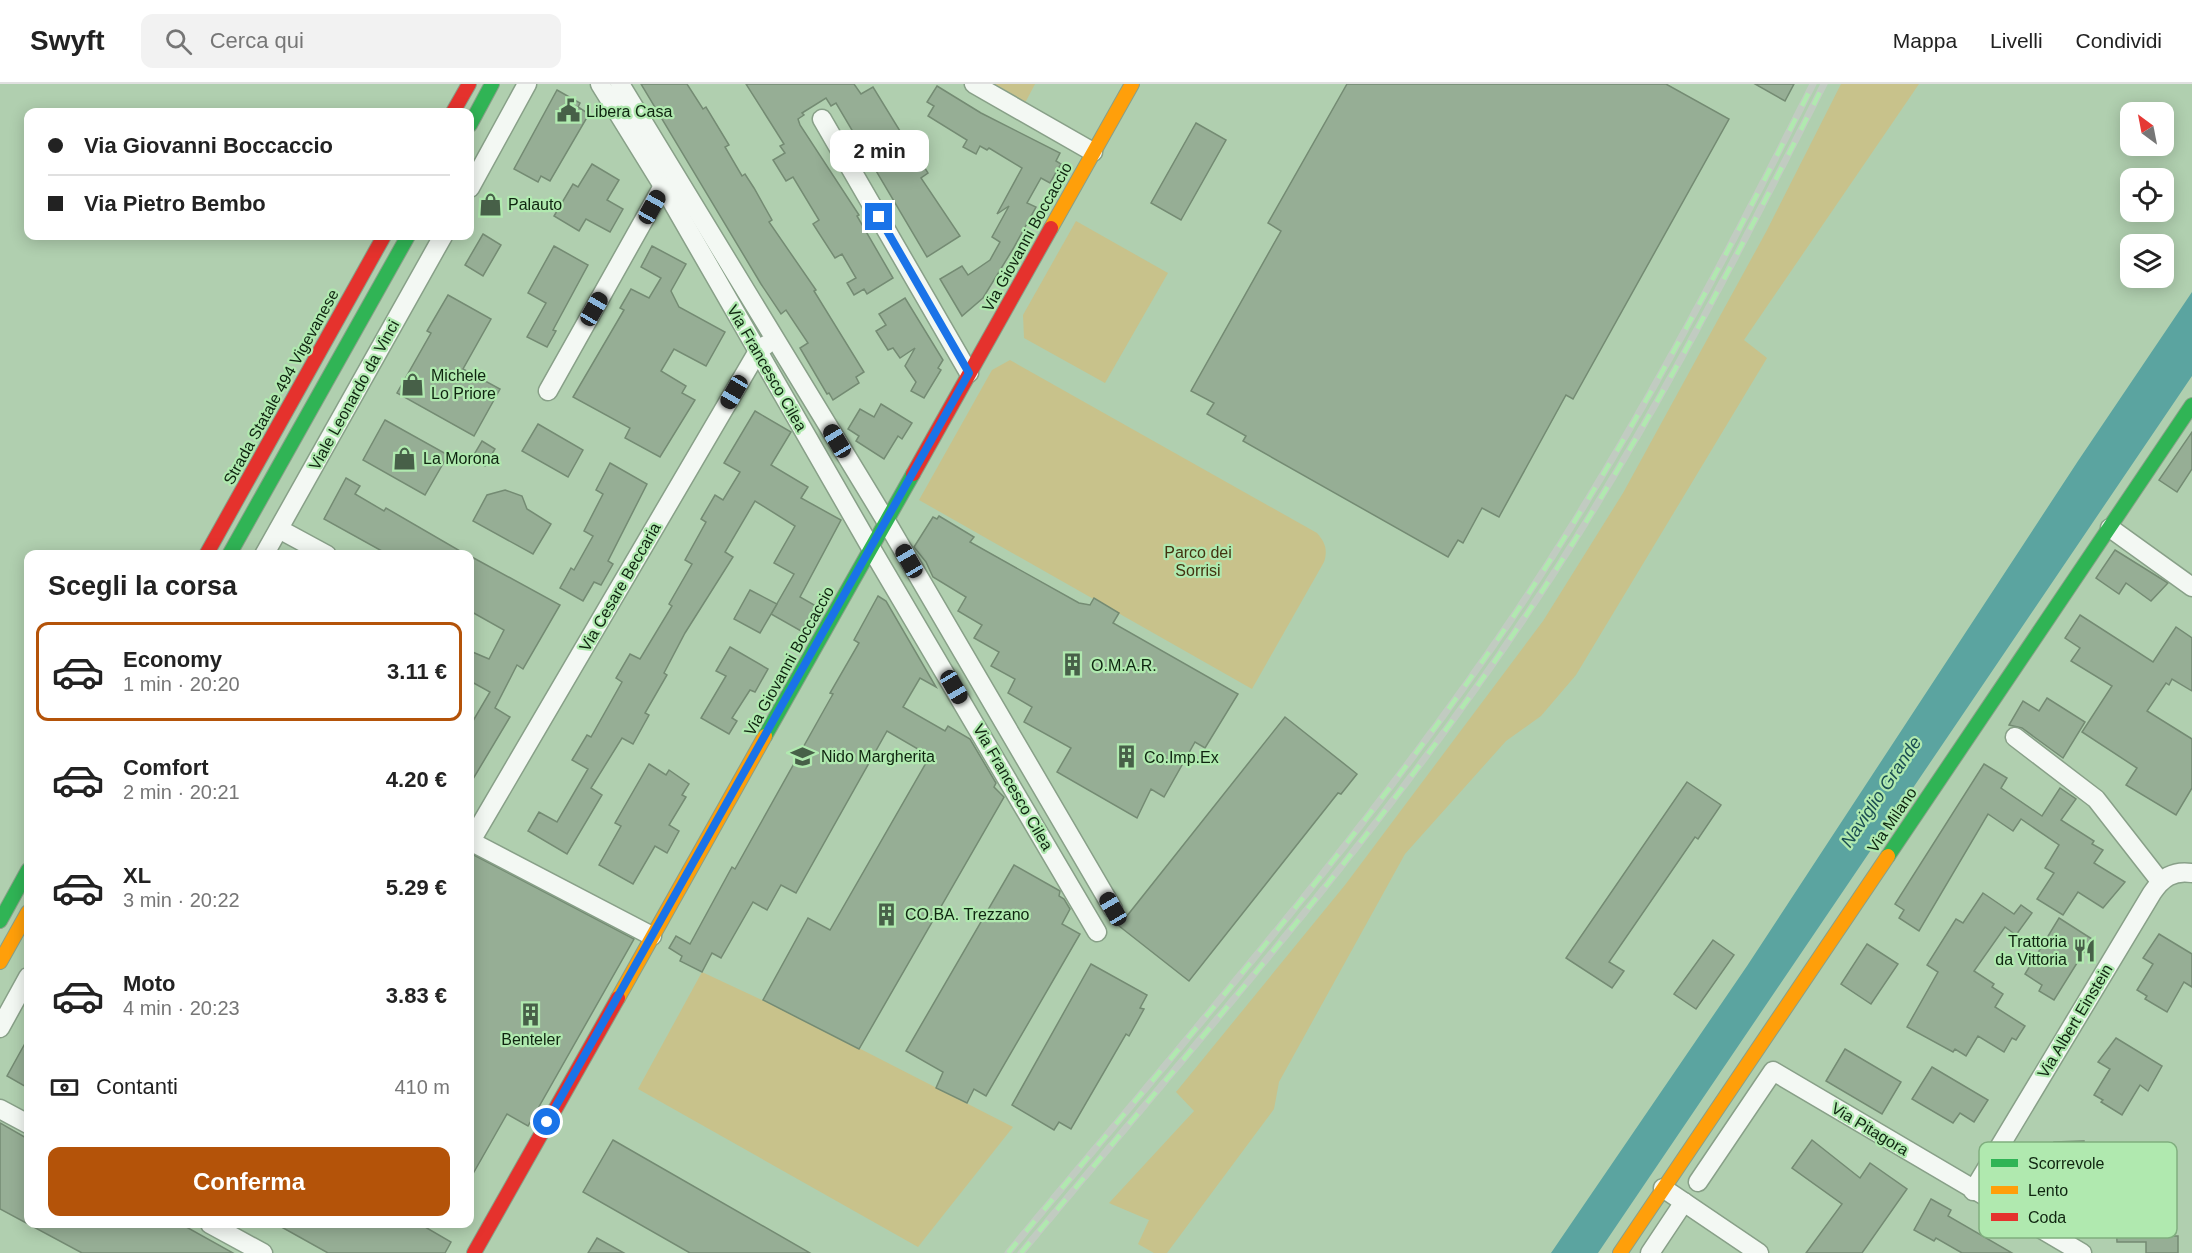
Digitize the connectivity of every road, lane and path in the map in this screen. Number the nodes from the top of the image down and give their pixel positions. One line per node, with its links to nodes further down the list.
1 (469, 84): 8 (main road)
2 (492, 84): 9 (main road)
3 (528, 84): 12 (street)
4 (600, 84): 13 (street, Via Francesco Cilea)
5 (620, 84): 17 (street, Via Francesco Cilea)
6 (974, 84): 11 (street)
7 (1132, 84): 11 (main road, Via Giovanni Boccaccio)
8 (455, 108)
9 (474, 118)
10 (822, 119): 19 (street)
11 (1093, 152): 19 (main road, Via Giovanni Boccaccio)
12 (474, 181)
13 (663, 186): 18 (street, Via Francesco Cilea); 20 (street)
14 (382, 240): 26 (main road, Strada Statale 494 Vigevanese)
15 (406, 240): 27 (main road)
16 (441, 240): 24 (street, Viale Leonardo da Vinci)
17 (775, 339): 18 (street, Via Cesare Beccaria); 22 (street, Via Francesco Cilea)
18 (758, 351): 25 (street, Via Francesco Cilea); 32 (street, Via Cesare Beccaria)
19 (969, 373): 22 (main road, Via Giovanni Boccaccio)
20 (549, 391)
21 (2192, 405): 23 (main road, Via Milano)
22 (886, 521): 25 (main road, Via Giovanni Boccaccio); 37 (street, Via Francesco Cilea)
23 (2110, 528): 30 (street); 50 (main road, Via Milano)
24 (279, 529): 28 (street, Viale Leonardo da Vinci); 29 (street)
25 (871, 548): 40 (street, Via Francesco Cilea); 41 (main road, Via Giovanni Boccaccio)
26 (209, 550)
27 (233, 550)
28 (267, 550)
29 (318, 550)
30 (2186, 583)
31 (2015, 737): 36 (street)
32 (474, 834)
33 (474, 843): 41 (street)
34 (2192, 873): 36 (street)
35 (24, 877): 39 (main road)
36 (2160, 882): 47 (street, Via Albert Einstein)
37 (1113, 909)
38 (24, 919): 42 (main road)
39 (0, 921)
40 (1097, 932)
41 (652, 936): 57 (main road, Via Giovanni Boccaccio)
42 (0, 962)
43 (24, 984): 44 (street)
44 (0, 1028)
45 (0, 1109): 46 (street)
46 (24, 1122)
47 (2003, 1142)
48 (1979, 1181): 51 (street, Via Albert Einstein)
49 (1698, 1182): 51 (street, Via Pitagora)
50 (1663, 1188): 53 (street); 58 (main road, Via Milano)
51 (1973, 1191): 52 (street, Via Pitagora)
52 (1979, 1194)
53 (1684, 1202): 59 (street); 60 (street)
54 (217, 1228): 56 (street)
55 (2056, 1238): 61 (street, Via Pitagora)
56 (263, 1253)
57 (474, 1253)
58 (1620, 1253)
59 (1650, 1253)
60 (1759, 1253)
61 (2082, 1253)

